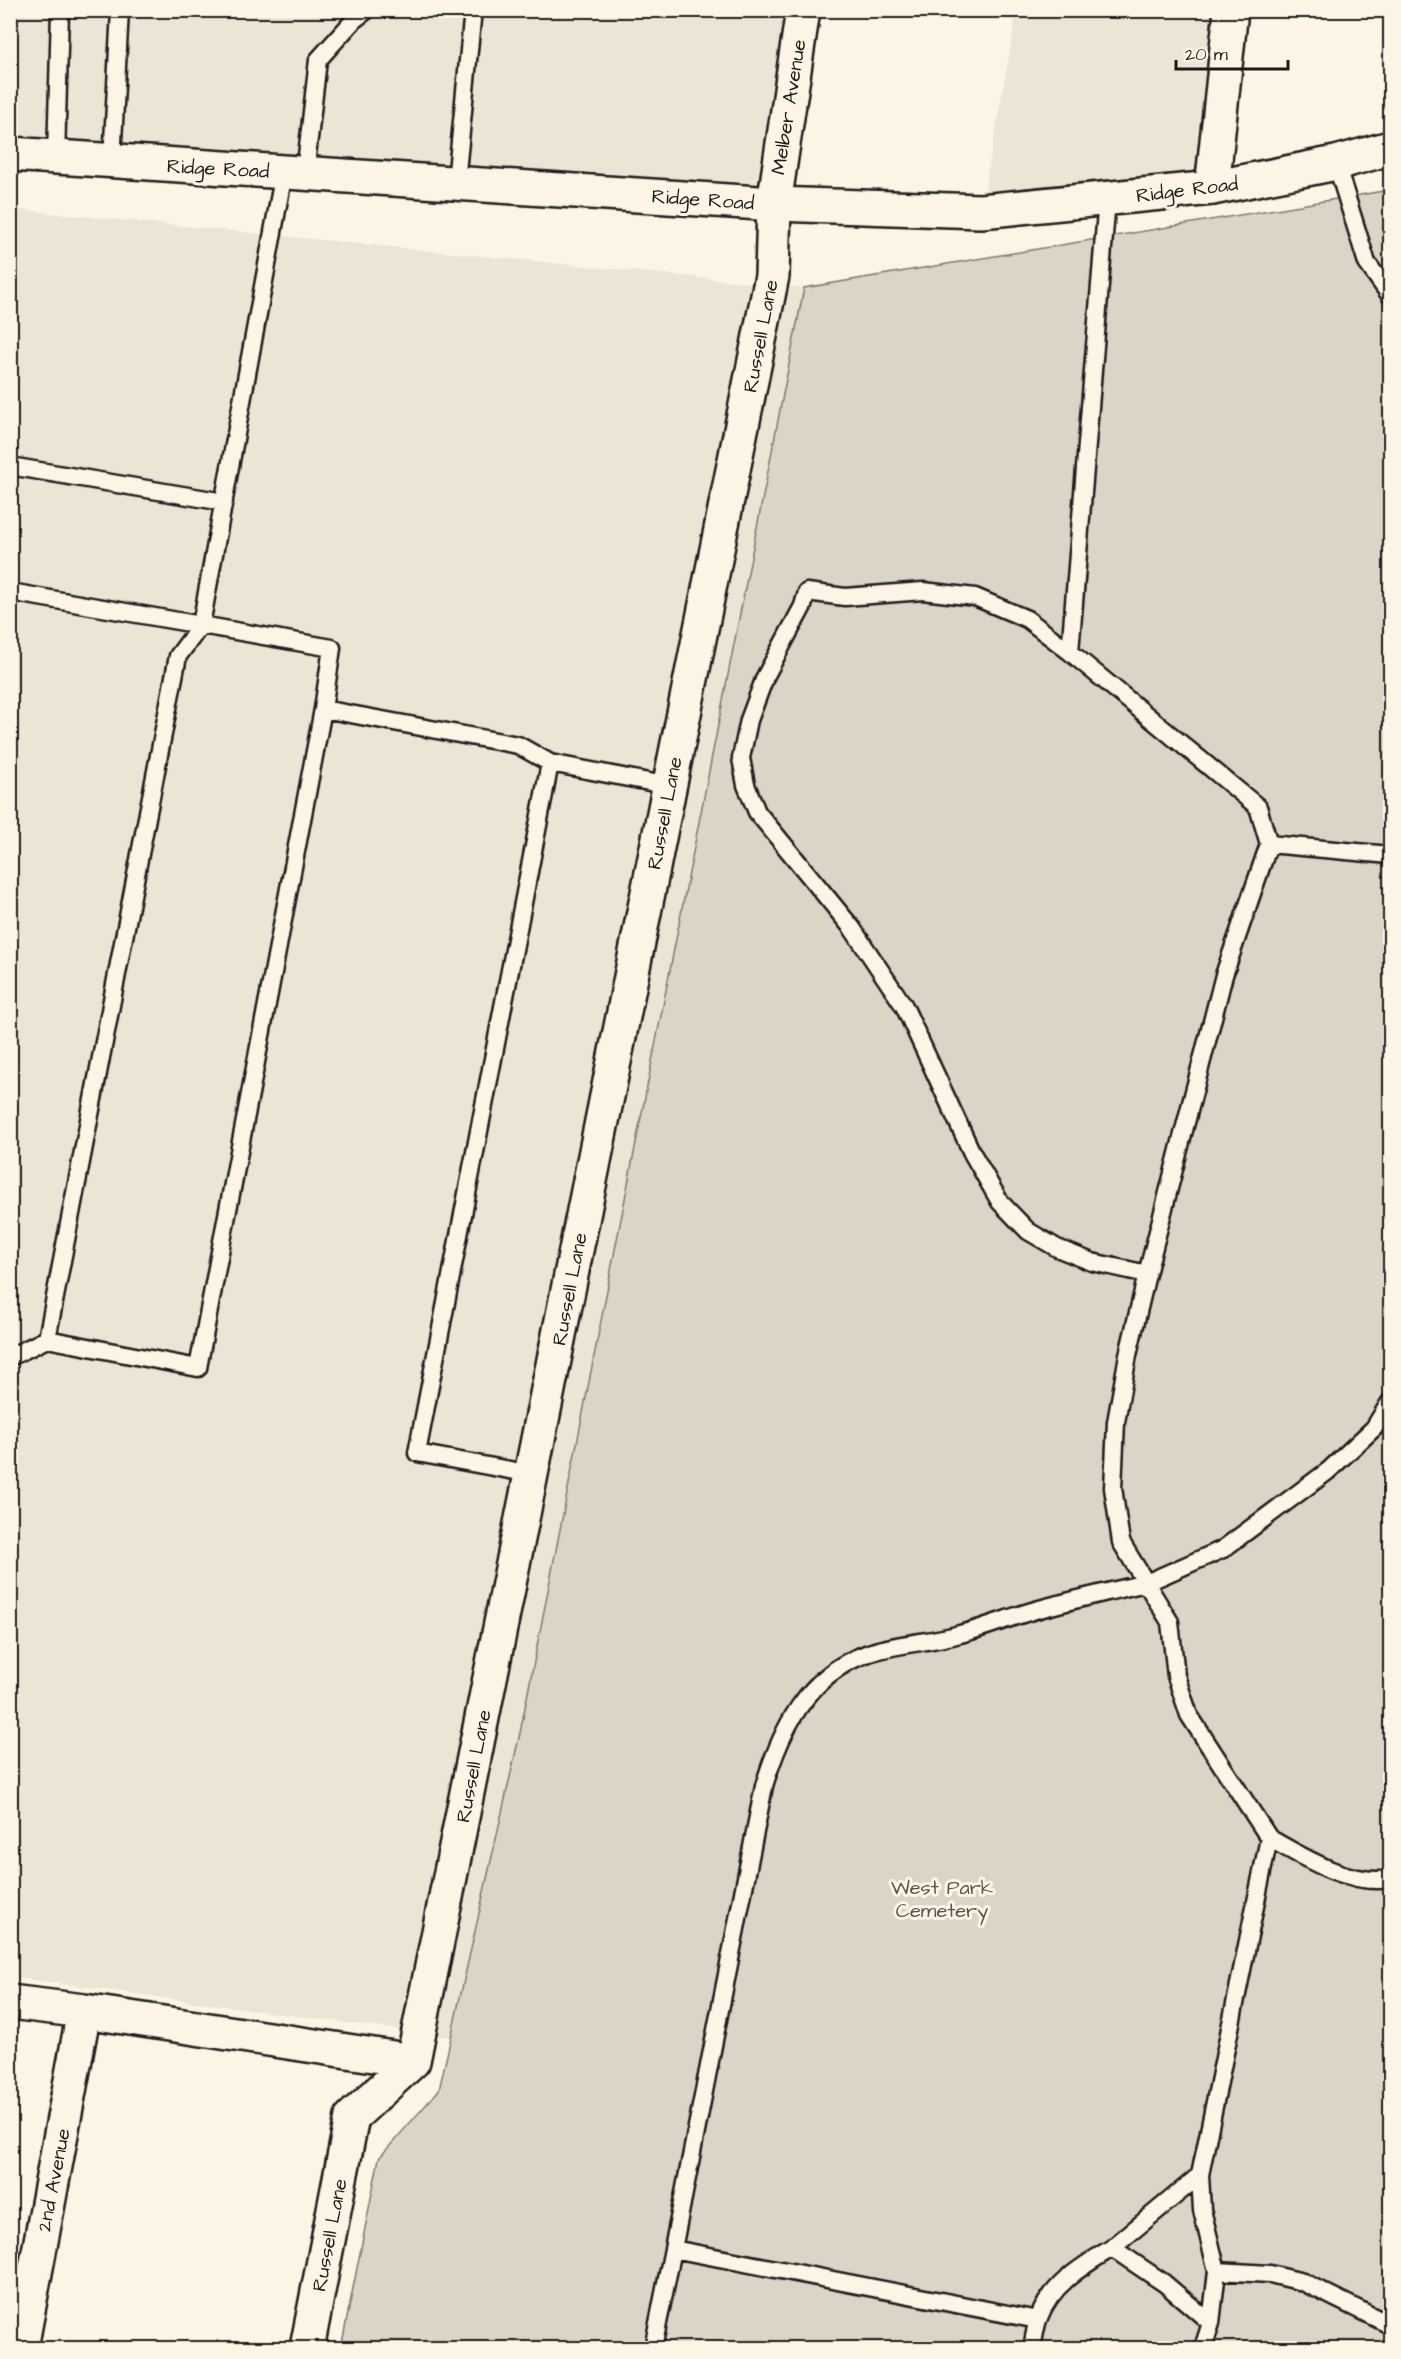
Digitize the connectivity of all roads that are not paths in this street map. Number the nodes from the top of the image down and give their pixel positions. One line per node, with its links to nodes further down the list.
1 (60, 10): 9 (lane)
2 (120, 10): 10 (lane)
3 (367, 10): 12 (lane)
4 (473, 10): 13 (lane)
5 (803, 10): 16 (street, Melber Avenue)
6 (1231, 10): 14 (street)
7 (1390, 148): 11 (street, Ridge Road)
8 (10, 154): 9 (street, Ridge Road)
9 (56, 158): 10 (street, Ridge Road)
10 (112, 161): 12 (street, Ridge Road)
11 (1336, 163): 14 (street, Ridge Road); 17 (lane)
12 (294, 172): 13 (street, Ridge Road); 19 (lane)
13 (456, 182): 16 (street, Ridge Road)
14 (1212, 188): 15 (street, Ridge Road)
15 (1107, 198): 16 (street, Ridge Road); 22 (lane)
16 (774, 204): 25 (street, Russell Lane)
17 (1390, 295)
18 (10, 466): 19 (lane)
19 (224, 502): 21 (lane)
20 (10, 592): 21 (lane)
21 (201, 625): 23 (lane); 29 (lane)
22 (1070, 652): 26 (lane); 28 (lane)
23 (323, 709): 24 (lane); 29 (lane)
24 (550, 763): 25 (lane); 32 (lane)
25 (670, 786): 32 (street, Russell Lane)
26 (1269, 844): 27 (lane); 28 (lane)
27 (1390, 855)
28 (1147, 1274): 33 (lane)
29 (47, 1340): 30 (lane)
30 (10, 1357)
31 (1390, 1402): 33 (lane)
32 (531, 1474): 38 (street, Russell Lane)
33 (1146, 1583): 34 (lane); 41 (lane)
34 (1269, 1838): 35 (lane); 39 (lane)
35 (1390, 1879)
36 (10, 2002): 37 (street)
37 (84, 2011): 38 (street); 46 (street, 2nd Avenue)
38 (413, 2061): 47 (street, Russell Lane)
39 (1200, 2175): 40 (lane); 42 (lane)
40 (1112, 2248): 43 (lane); 44 (lane)
41 (672, 2249): 43 (lane); 48 (lane)
42 (1217, 2271): 44 (lane); 45 (lane)
43 (1038, 2320): 49 (lane)
44 (1211, 2323): 50 (lane)
45 (1390, 2325)
46 (21, 2349)
47 (307, 2349)
48 (653, 2349)
49 (1032, 2349)
50 (1203, 2349)

